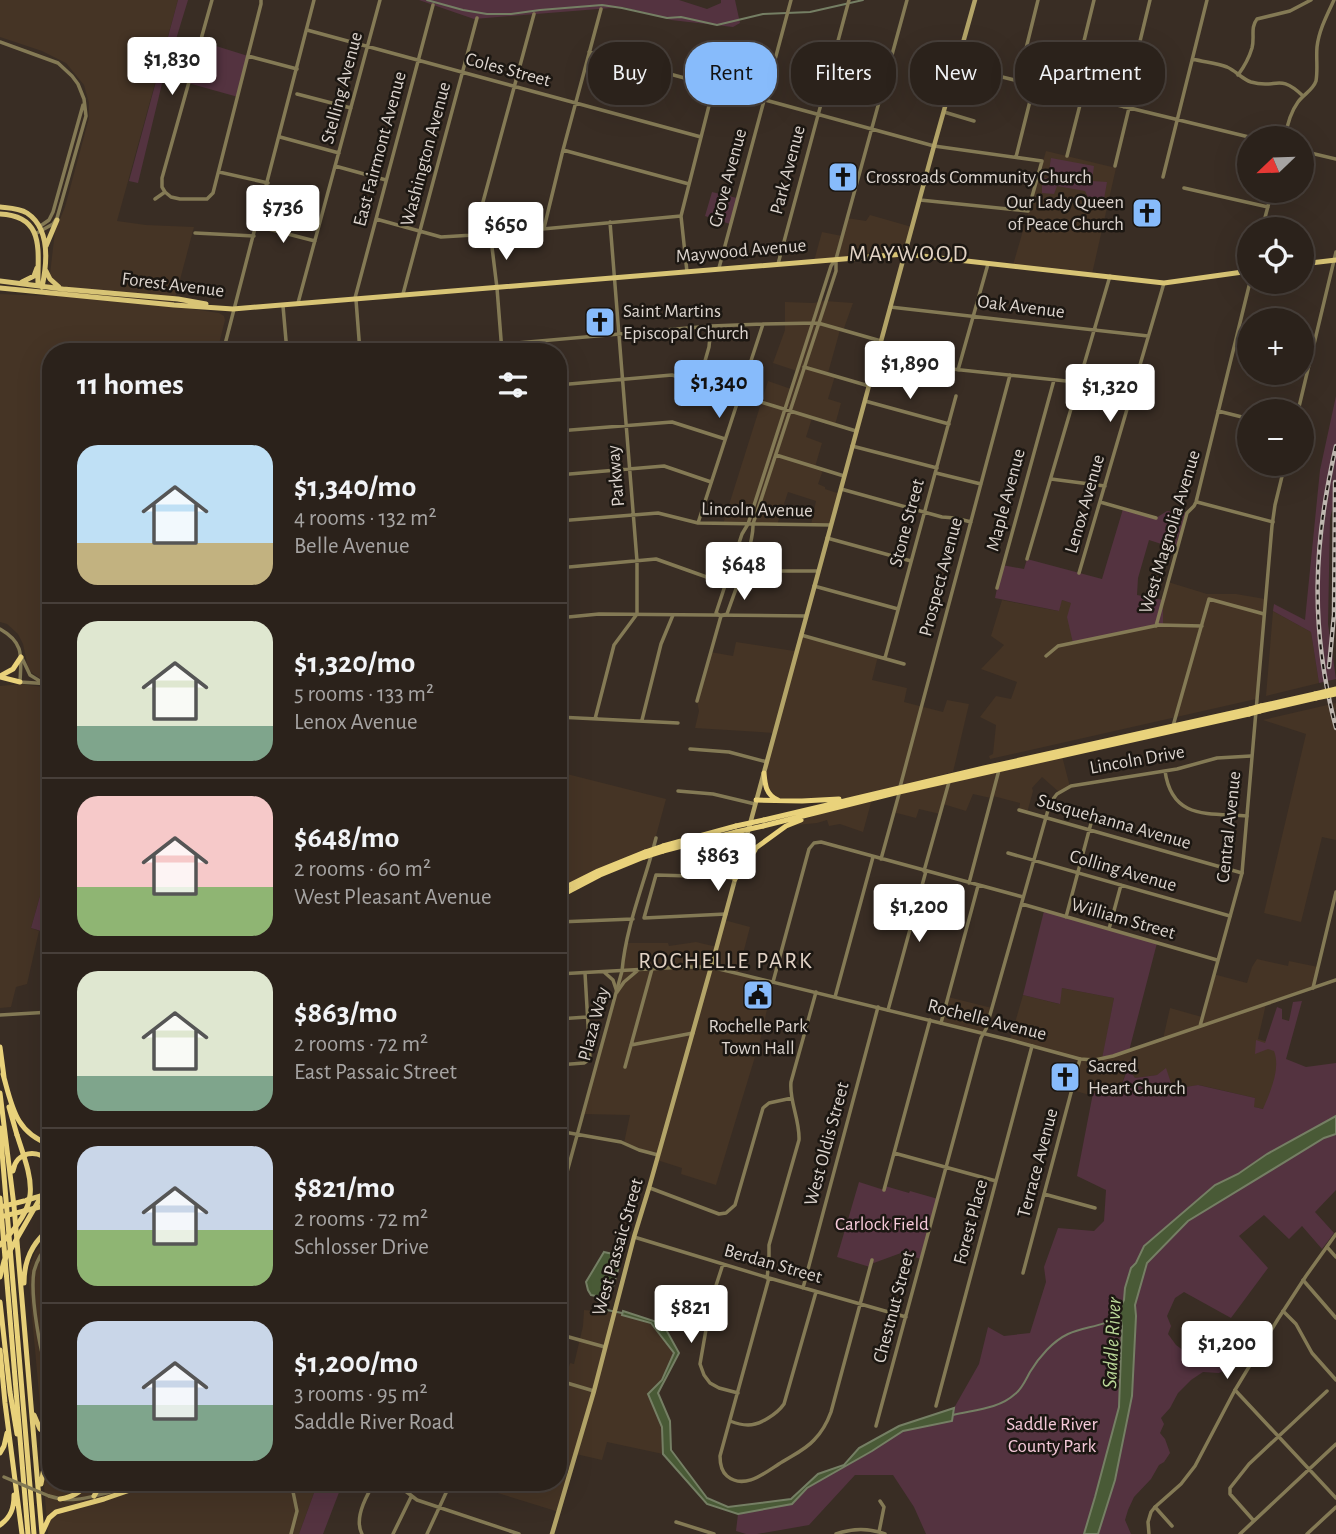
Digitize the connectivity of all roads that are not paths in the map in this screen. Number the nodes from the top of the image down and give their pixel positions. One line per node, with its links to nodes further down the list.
1 (212, 0): 72 (street)
2 (261, 0): 27 (street)
3 (314, 0): 19 (street)
4 (380, 0): 25 (street, Stelling Avenue)
5 (791, 0): 26 (street, Grove Avenue)
6 (907, 0): 53 (street)
7 (975, 0): 22 (main road)
8 (1038, 0): 23 (street)
9 (1094, 0): 24 (street)
10 (1150, 0): 46 (street)
11 (1207, 0): 29 (street)
12 (1311, 0): 33 (street)
13 (1334, 0): 36 (street)
14 (848, 1): 49 (street, Park Avenue)
15 (433, 5): 30 (street, East Fairmont Avenue)
16 (601, 9): 21 (street)
17 (534, 14): 34 (street)
18 (477, 18): 32 (street, Washington Avenue)
19 (307, 30): 25 (street, Coles Street); 31 (street)
20 (0, 42): 37 (street)
21 (592, 42)
22 (964, 42)
23 (1028, 42)
24 (1084, 42)
25 (368, 46): 30 (street, Coles Street); 47 (street, Stelling Avenue)
26 (777, 52)
27 (248, 56): 31 (street); 66 (street)
28 (588, 56): 39 (street)
29 (1193, 59): 33 (street); 50 (street)
30 (418, 61): 32 (street, Coles Street); 68 (street, East Fairmont Avenue)
31 (297, 69): 55 (street)
32 (462, 72): 34 (street, Coles Street); 87 (street, Washington Avenue)
33 (1238, 75): 36 (street)
34 (515, 87): 39 (street, Coles Street); 89 (street)
35 (297, 94): 47 (street)
36 (1303, 96): 52 (street)
37 (83, 99): 82 (street); 86 (street)
38 (777, 102): 49 (street)
39 (576, 103): 56 (street, Coles Street); 58 (street)
40 (710, 105): 56 (street)
41 (762, 105): 102 (street, Grove Avenue)
42 (946, 105): 48 (main road)
43 (1029, 105): 62 (street)
44 (1080, 105): 61 (street)
45 (1119, 105): 46 (street)
46 (1127, 107): 50 (street); 65 (street)
47 (351, 108): 59 (street, Stelling Avenue)
48 (944, 112): 51 (street); 57 (main road)
49 (817, 113): 53 (street); 100 (street, Park Avenue)
50 (1178, 120): 54 (street); 67 (street)
51 (974, 121)
52 (1288, 126)
53 (872, 128): 57 (street); 96 (street)
54 (1237, 134)
55 (280, 137): 59 (street); 69 (street)
56 (701, 137): 70 (street)
57 (934, 146): 62 (street); 74 (main road)
58 (563, 150): 70 (street); 85 (street)
59 (339, 153): 64 (street, Stelling Avenue)
60 (1314, 153): 63 (street)
61 (1067, 156)
62 (1016, 157): 74 (street)
63 (1336, 159)
64 (335, 166): 68 (street); 92 (street, Stelling Avenue)
65 (1115, 166)
66 (219, 172): 69 (street); 72 (street)
67 (1163, 177)
68 (386, 180): 81 (street, East Fairmont Avenue)
69 (268, 183): 84 (street)
70 (689, 184): 79 (street)
71 (1184, 188): 77 (street)
72 (165, 192): 73 (street)
73 (155, 199)
74 (920, 200): 95 (main road)
75 (1269, 203): 77 (street)
76 (0, 207): 86 (main road)
77 (1268, 207): 80 (street)
78 (0, 214): 86 (main road)
79 (681, 216): 83 (street); 103 (street)
80 (1265, 217)
81 (376, 219): 87 (street); 117 (street, East Fairmont Avenue)
82 (57, 220): 86 (street); 93 (main road)
83 (610, 222): 85 (street); 106 (street, Parkway)
84 (257, 226): 90 (street); 92 (street)
85 (544, 228): 89 (street)
86 (37, 231): 93 (main road); 101 (main road)
87 (420, 231): 89 (street); 116 (street, Washington Avenue)
88 (195, 233): 90 (street)
89 (474, 235)
90 (254, 236): 121 (street)
91 (491, 239): 112 (street)
92 (315, 241): 118 (street, Stelling Avenue)
93 (46, 249): 101 (main road)
94 (1336, 252): 97 (street)
95 (905, 254): 96 (main road, Maywood Avenue); 98 (main road, Maywood Avenue); 120 (main road)
96 (836, 259): 100 (main road, Maywood Avenue); 123 (street)
97 (1335, 260): 99 (main road); 148 (street)
98 (988, 262): 105 (main road, Maywood Avenue); 122 (street)
99 (1314, 263)
100 (778, 264): 102 (main road, Maywood Avenue)
101 (42, 267): 108 (main road); 110 (main road); 113 (main road)
102 (718, 269): 103 (main road, Maywood Avenue)
103 (687, 272): 106 (main road, Maywood Avenue)
104 (1237, 273): 109 (main road, Maywood Avenue)
105 (1111, 276): 109 (main road, Maywood Avenue); 126 (street)
106 (614, 278): 112 (main road, Maywood Avenue); 127 (street, Parkway)
107 (0, 281): 108 (main road, Forest Avenue)
108 (19, 283): 110 (main road, Forest Avenue)
109 (1164, 283): 128 (street, Lenox Avenue)
110 (40, 285): 113 (main road, Forest Avenue); 114 (main road)
111 (0, 288): 114 (main road, Forest Avenue)
112 (497, 288): 116 (main road, Maywood Avenue); 133 (street)
113 (63, 289): 121 (main road, Forest Avenue)
114 (39, 293): 121 (main road, Forest Avenue)
115 (1247, 294): 151 (street, West Magnolia Avenue)
116 (402, 296): 117 (main road, Maywood Avenue)
117 (355, 300): 118 (main road, Maywood Avenue); 132 (street, East Fairmont Avenue)
118 (298, 305): 119 (main road, Maywood Avenue)
119 (283, 306): 121 (main road, Maywood Avenue); 131 (street)
120 (890, 307): 122 (street, Oak Avenue); 129 (main road)
121 (233, 309): 130 (street)
122 (973, 316): 126 (street, Oak Avenue); 137 (street)
123 (816, 323): 124 (street); 129 (street); 136 (street)
124 (763, 324): 125 (street); 146 (street)
125 (711, 326): 127 (street); 142 (street)
126 (1095, 330): 128 (street, Oak Avenue); 141 (street)
127 (619, 334): 134 (street); 139 (street, Parkway)
128 (1148, 337): 145 (street, Lenox Avenue)
129 (881, 341): 135 (main road)
130 (225, 343)
131 (286, 343)
132 (359, 343)
133 (501, 343)
134 (513, 343)
135 (876, 361): 137 (street); 144 (main road)
136 (802, 366): 144 (street); 150 (street)
137 (958, 370): 138 (street)
138 (1010, 375): 140 (street); 167 (street, Prospect Avenue)
139 (622, 379): 142 (street); 143 (street); 154 (street, Parkway)
140 (1054, 380): 141 (street); 193 (street, Maple Avenue)
141 (1079, 382): 145 (street); 165 (street)
142 (698, 383): 146 (street)
143 (567, 384)
144 (869, 386): 149 (main road)
145 (1133, 388): 168 (street, Lenox Avenue)
146 (740, 395): 150 (street); 157 (street)
147 (956, 396): 153 (street, Stone Street)
148 (1301, 399)
149 (865, 401): 153 (street); 156 (main road)
150 (787, 410): 156 (street); 159 (street)
151 (1218, 411): 152 (street); 171 (street, West Magnolia Avenue)
152 (1237, 416)
153 (949, 424): 161 (street, Stone Street)
154 (626, 425): 155 (street); 157 (street); 160 (street, Parkway)
155 (567, 430)
156 (856, 431): 158 (main road)
157 (725, 439): 166 (street)
158 (852, 446): 161 (street); 163 (main road)
159 (773, 454): 163 (street); 179 (street)
160 (630, 469): 162 (street); 166 (street); 173 (street, Parkway)
161 (936, 470): 167 (street); 172 (street, Stone Street)
162 (567, 474)
163 (844, 476): 169 (main road)
164 (1282, 476): 177 (street, Central Avenue)
165 (1051, 479): 168 (street); 182 (street)
166 (712, 482): 178 (street)
167 (981, 484): 176 (street, Prospect Avenue)
168 (1105, 486): 170 (street, Lenox Avenue)
169 (841, 489): 172 (street); 180 (main road)
170 (1100, 502): 174 (street); 189 (street, Lenox Avenue)
171 (1196, 502): 177 (street); 201 (street, West Magnolia Avenue)
172 (925, 513): 176 (street); 185 (street, Stone Street)
173 (634, 515): 175 (street, Lincoln Avenue); 178 (street, Lincoln Avenue); 184 (street, Parkway)
174 (1156, 518)
175 (567, 520)
176 (971, 522): 228 (street, Prospect Avenue)
177 (1273, 522): 196 (street, Central Avenue)
178 (698, 523): 179 (street, Lincoln Avenue)
179 (750, 524): 180 (street, Lincoln Avenue); 183 (street); 186 (street)
180 (831, 526): 181 (main road)
181 (827, 538): 185 (street); 188 (main road)
182 (1027, 559)
183 (733, 560): 186 (street); 191 (street)
184 (637, 561): 187 (street); 191 (street); 195 (street, Parkway)
185 (911, 561): 194 (street, Stone Street)
186 (744, 564): 188 (street); 190 (street)
187 (567, 567)
188 (818, 571): 192 (main road)
189 (1079, 573)
190 (738, 581): 191 (street); 198 (street)
191 (725, 583): 198 (street)
192 (814, 586): 194 (street); 199 (main road)
193 (997, 588)
194 (898, 610): 207 (street, Stone Street)
195 (637, 614): 197 (street); 200 (street); 217 (street)
196 (1264, 614): 202 (street); 222 (street, Central Avenue)
197 (673, 615): 198 (street); 218 (street)
198 (721, 616): 199 (street); 214 (street)
199 (806, 616): 204 (main road)
200 (567, 617)
201 (1156, 626): 202 (street); 205 (street)
202 (1202, 626): 220 (street)
203 (0, 629): 206 (street)
204 (801, 635): 207 (street); 223 (main road, West Passaic Street)
205 (1046, 656)
206 (21, 657): 209 (highway); 210 (street); 211 (street)
207 (885, 658): 208 (street)
208 (904, 664)
209 (0, 678): 211 (highway)
210 (42, 681)
211 (20, 682): 212 (street)
212 (42, 684)
213 (1336, 692): 215 (highway, bridge)
214 (696, 701)
215 (1249, 711): 220 (highway); 224 (highway)
216 (567, 717): 217 (street)
217 (595, 719): 218 (street)
218 (642, 721): 219 (street)
219 (678, 723)
220 (1173, 726): 228 (highway)
221 (690, 749): 223 (street)
222 (1251, 756): 225 (street, Lincoln Drive); 236 (street, Central Avenue)
223 (767, 762): 226 (main road, West Passaic Street)
224 (999, 770): 227 (highway); 251 (street)
225 (1165, 771): 236 (street); 237 (street, Lincoln Drive)
226 (764, 774): 231 (highway); 232 (main road, West Passaic Street)
227 (949, 781): 228 (highway); 247 (street)
228 (900, 790): 230 (highway); 233 (highway); 245 (street, Prospect Avenue)
229 (678, 791): 232 (street)
230 (850, 800): 231 (highway); 238 (highway)
231 (780, 801): 232 (highway)
232 (756, 802): 241 (main road, West Passaic Street)
233 (839, 807): 238 (highway); 242 (highway)
234 (1019, 810): 237 (street, Susquehanna Avenue)
235 (1094, 812): 239 (street)
236 (1247, 816): 249 (street, Central Avenue)
237 (1045, 818): 239 (street, Susquehanna Avenue); 246 (street, Lincoln Drive)
238 (764, 823): 254 (highway, bridge)
239 (1089, 830): 248 (street); 249 (street, Susquehanna Avenue)
240 (656, 838): 261 (street, Plaza Way)
241 (744, 846): 242 (highway); 250 (main road, West Passaic Street)
242 (758, 848): 250 (highway)
243 (1008, 853): 246 (street, Colling Avenue)
244 (873, 857): 245 (street); 273 (street); 277 (street)
245 (881, 859): 247 (street)
246 (1033, 861): 248 (street, Colling Avenue); 256 (street, Lincoln Drive)
247 (925, 871): 251 (street); 279 (street)
248 (1078, 873): 252 (street, Colling Avenue); 260 (street)
249 (1242, 873): 259 (street, Central Avenue)
250 (735, 879): 258 (main road, West Passaic Street); 258 (street)
251 (969, 883): 253 (street)
252 (1121, 885): 259 (street, Colling Avenue); 263 (street)
253 (978, 886): 256 (street); 285 (street)
254 (567, 888)
255 (1336, 892): 274 (street)
256 (1024, 897): 257 (street, Lincoln Drive)
257 (1022, 904): 260 (street, William Street); 288 (street, Chestnut Street)
258 (726, 914): 265 (main road, West Passaic Street)
259 (1230, 916): 264 (street, Central Avenue)
260 (1066, 917): 263 (street, William Street)
261 (632, 919): 262 (street); 268 (street, Plaza Way)
262 (567, 922)
263 (1109, 929): 264 (street, William Street)
264 (1217, 960): 286 (street, Central Avenue)
265 (711, 967): 266 (street, Rochelle Avenue); 273 (street, Rochelle Avenue); 287 (main road, West Passaic Street)
266 (652, 969): 267 (street, Rochelle Avenue); 289 (street)
267 (640, 970): 268 (street, Rochelle Avenue); 275 (street)
268 (622, 971): 269 (street, Rochelle Avenue); 275 (street, Plaza Way)
269 (604, 972): 270 (street, Rochelle Avenue); 275 (street)
270 (585, 973): 271 (street, Rochelle Avenue); 282 (street)
271 (567, 974)
272 (1336, 980): 274 (street, Rochelle Avenue)
273 (773, 982): 276 (street, Rochelle Avenue)
274 (1313, 988): 286 (street, Rochelle Avenue)
275 (617, 992): 300 (street, Plaza Way)
276 (816, 992): 277 (street, Rochelle Avenue); 297 (street)
277 (835, 996): 278 (street, Rochelle Avenue)
278 (878, 1007): 279 (street, Rochelle Avenue); 334 (street, West Oldis Street)
279 (888, 1010): 284 (street, Rochelle Avenue)
280 (42, 1012): 281 (street)
281 (0, 1015)
282 (587, 1017): 283 (street); 293 (street)
283 (567, 1018)
284 (930, 1020): 285 (street, Rochelle Avenue); 302 (street)
285 (941, 1023): 288 (street, Rochelle Avenue)
286 (1200, 1026): 292 (street, Rochelle Avenue)
287 (693, 1033): 289 (street); 304 (main road, West Passaic Street)
288 (984, 1033): 290 (street, Rochelle Avenue); 305 (street, Chestnut Street)
289 (631, 1045): 294 (street)
290 (1032, 1046): 292 (street, Rochelle Avenue); 307 (street, Forest Place)
291 (0, 1047): 295 (highway)
292 (1080, 1059): 311 (street, Terrace Avenue)
293 (567, 1064)
294 (625, 1067)
295 (4, 1074): 301 (highway); 324 (highway, bridge)
296 (0, 1093): 316 (highway)
297 (792, 1098): 308 (street); 332 (street)
298 (0, 1128): 349 (highway)
299 (567, 1133): 300 (street)
300 (577, 1135): 304 (street); 306 (street, Plaza Way)
301 (42, 1140)
302 (894, 1153): 305 (street); 309 (street)
303 (42, 1155): 316 (highway)
304 (658, 1156): 308 (main road, West Passaic Street)
305 (947, 1168): 307 (street); 340 (street, Chestnut Street)
306 (567, 1172)
307 (996, 1181): 357 (street, Forest Place)
308 (649, 1188): 323 (main road, West Passaic Street)
309 (884, 1190)
310 (42, 1192): 314 (highway)
311 (1044, 1194): 319 (street); 330 (street, Terrace Avenue)
312 (42, 1195): 331 (highway, bridge)
313 (42, 1195): 314 (highway)
314 (36, 1197): 318 (highway, bridge)
315 (0, 1198): 349 (highway)
316 (14, 1206): 338 (highway)
317 (42, 1206): 320 (highway, bridge)
318 (0, 1207)
319 (1096, 1208)
320 (0, 1217)
321 (1336, 1234): 325 (street)
322 (42, 1237): 338 (highway)
323 (634, 1237): 329 (street, Berdan Street); 344 (main road, West Passaic Street)
324 (0, 1245)
325 (1327, 1247): 327 (street); 333 (street)
326 (42, 1253): 345 (street)
327 (1336, 1257)
328 (872, 1260): 337 (street)
329 (723, 1264): 332 (street, Berdan Street); 355 (street)
330 (1023, 1273)
331 (0, 1276)
332 (768, 1278): 334 (street, Berdan Street); 355 (street)
333 (1303, 1280): 339 (street); 341 (street)
334 (803, 1288): 335 (street, Berdan Street)
335 (816, 1292): 337 (street, Berdan Street); 359 (street)
336 (0, 1302): 348 (highway)
337 (860, 1304): 340 (street, Berdan Street); 359 (street)
338 (24, 1310): 358 (highway)
339 (1283, 1311): 346 (street); 350 (street)
340 (906, 1317): 360 (street, Chestnut Street)
341 (1336, 1318)
342 (1197, 1328): 346 (street)
343 (567, 1336): 344 (street)
344 (605, 1347): 353 (main road, West Passaic Street)
345 (42, 1351)
346 (1257, 1354): 352 (street)
347 (0, 1355): 348 (highway)
348 (5, 1370): 356 (highway)
349 (17, 1374): 356 (highway)
350 (1336, 1380)
351 (567, 1383): 353 (street)
352 (1236, 1390): 363 (street); 387 (street)
353 (594, 1391): 370 (main road, West Passaic Street)
354 (1327, 1391): 363 (street)
355 (738, 1393): 359 (street)
356 (14, 1405): 361 (highway); 395 (highway); 396 (highway)
357 (936, 1406)
358 (32, 1408): 362 (highway); 382 (highway)
359 (730, 1421)
360 (876, 1426)
361 (8, 1430): 365 (highway); 368 (highway)
362 (42, 1430)
363 (1278, 1436): 366 (street); 389 (street)
364 (1336, 1444): 366 (street)
365 (0, 1453)
366 (1309, 1469): 383 (street); 389 (street)
367 (42, 1473): 382 (highway)
368 (14, 1474): 391 (highway); 394 (highway)
369 (2, 1476): 384 (street, bridge)
370 (567, 1483)
371 (79, 1491): 384 (highway)
372 (97, 1491): 380 (highway)
373 (113, 1491): 380 (street)
374 (127, 1491): 397 (highway)
375 (292, 1491): 398 (street)
376 (370, 1491): 399 (street)
377 (405, 1491): 381 (street)
378 (447, 1491): 386 (street)
379 (565, 1491): 403 (main road, West Passaic Street)
380 (94, 1496): 384 (street)
381 (411, 1497): 386 (street); 400 (street)
382 (39, 1498): 397 (highway)
383 (1336, 1498)
384 (60, 1499)
385 (880, 1501): 393 (street)
386 (439, 1507): 401 (street); 402 (street)
387 (1155, 1507): 392 (street); 407 (street)
388 (1336, 1507): 409 (street)
389 (1254, 1521): 408 (street)
390 (676, 1522): 404 (street)
391 (0, 1525)
392 (1172, 1526)
393 (879, 1532): 405 (street); 406 (street)
394 (22, 1534)
395 (28, 1534)
396 (34, 1534)
397 (42, 1534)
398 (291, 1534)
399 (360, 1534)
400 (393, 1534)
401 (427, 1534)
402 (519, 1534)
403 (552, 1534)
404 (714, 1534)
405 (836, 1534)
406 (885, 1534)
407 (1149, 1534)
408 (1240, 1534)
409 (1307, 1534)

